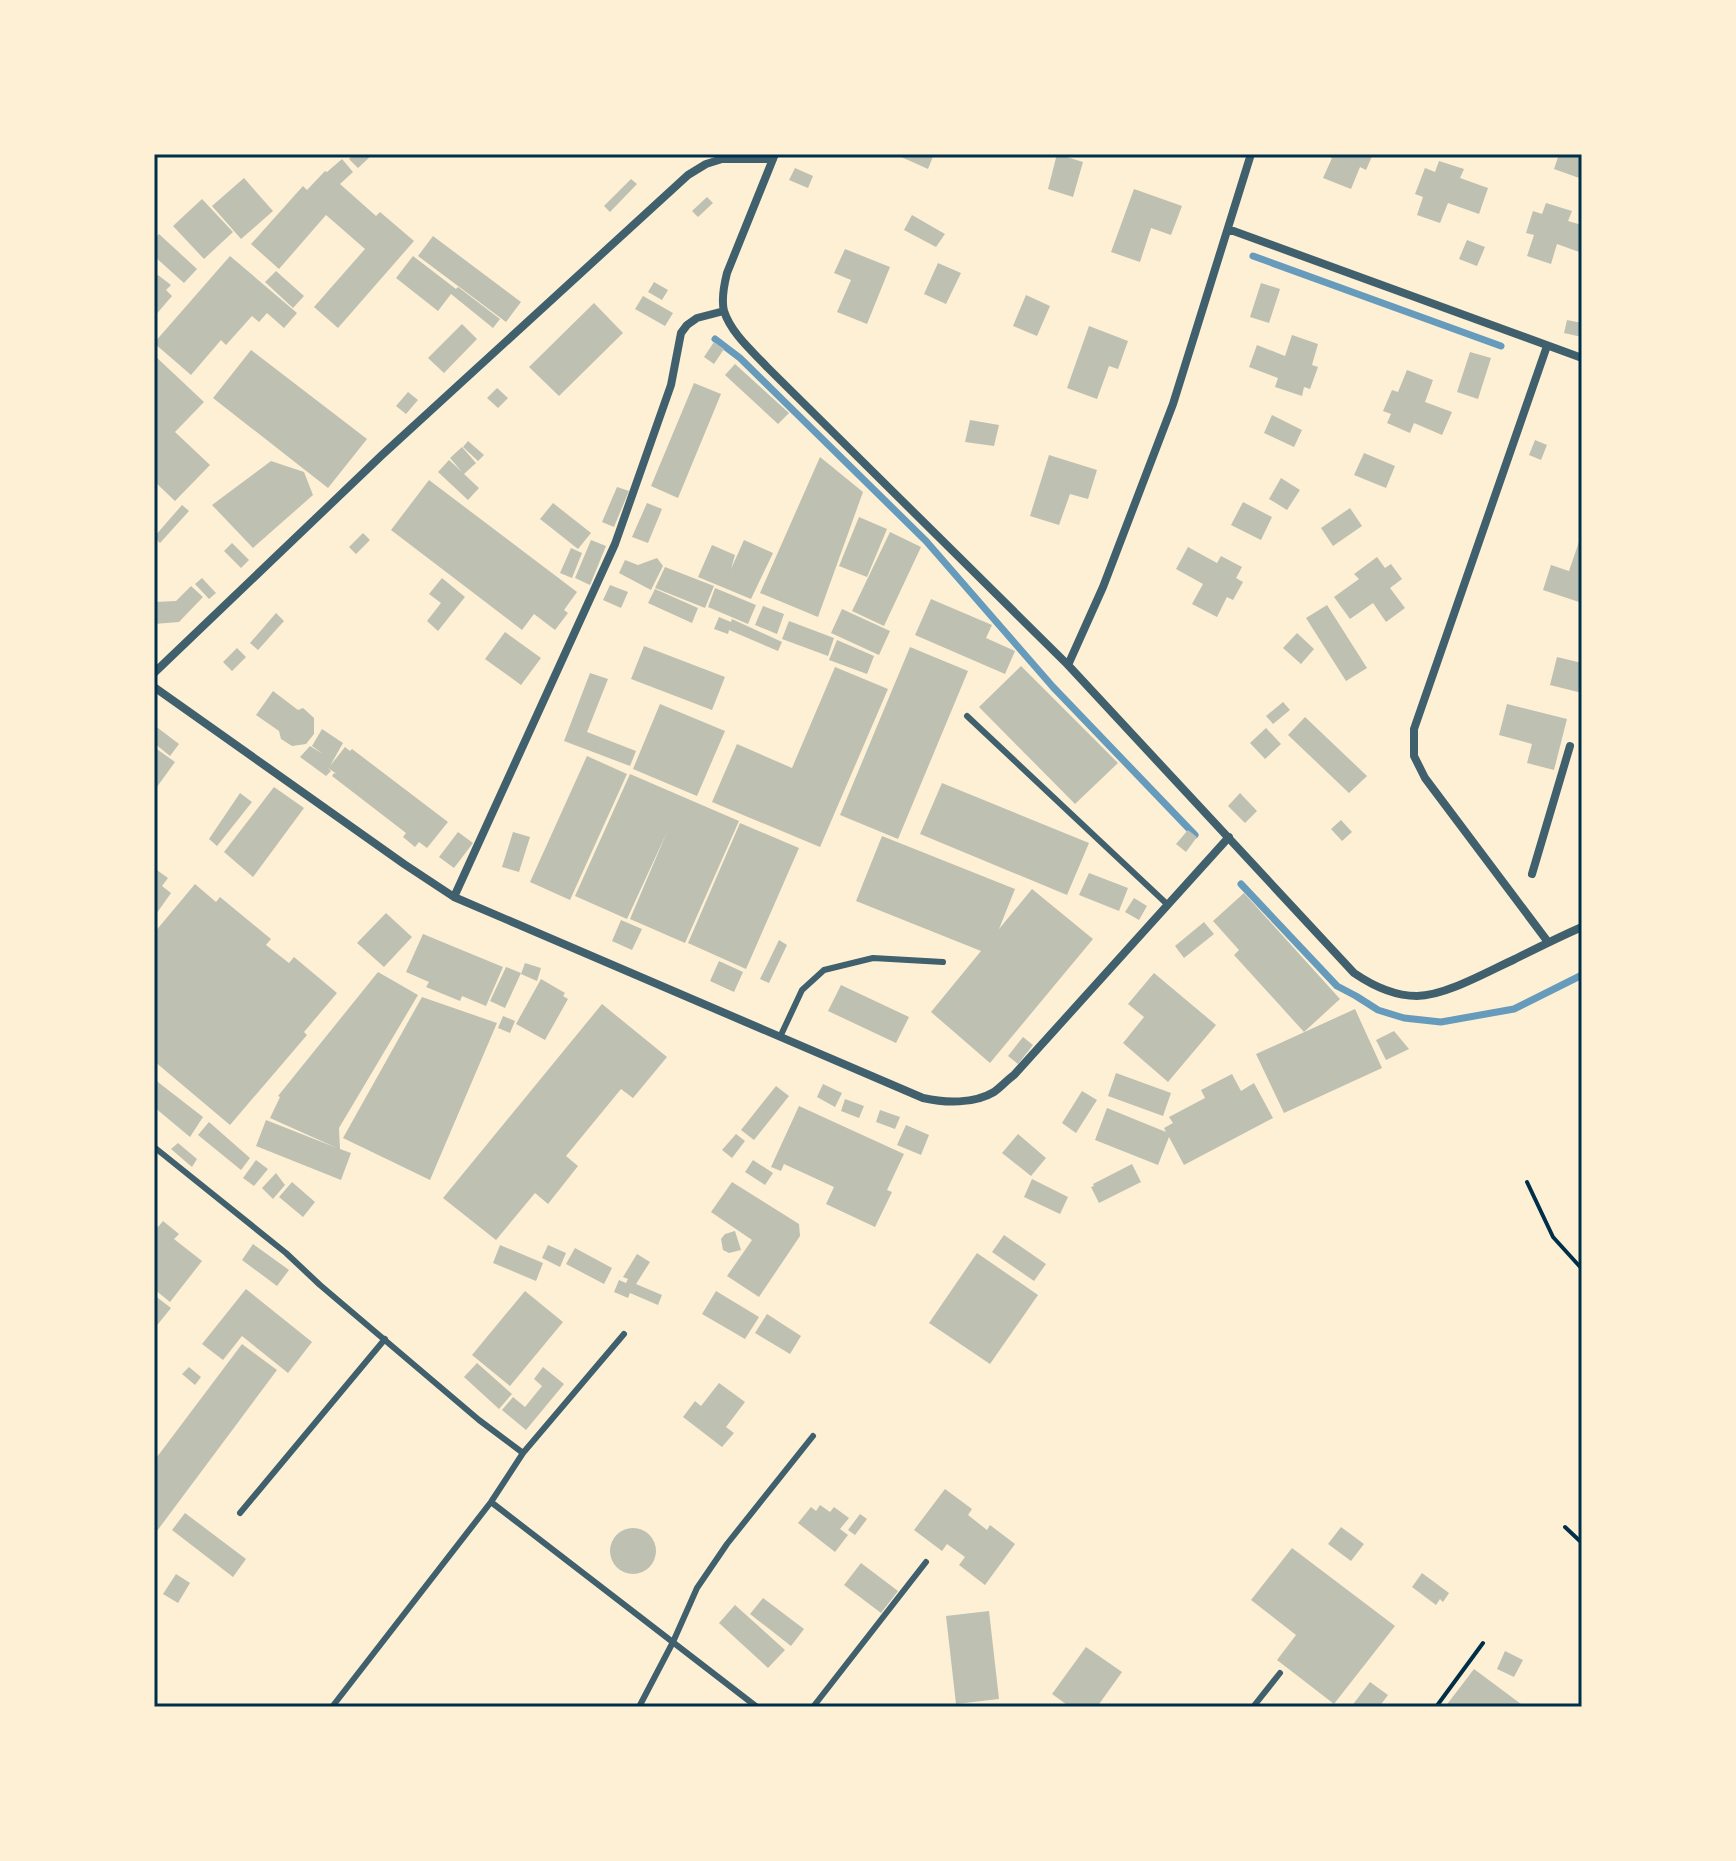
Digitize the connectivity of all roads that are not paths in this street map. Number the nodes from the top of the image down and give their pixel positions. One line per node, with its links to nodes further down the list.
1 (710, 154): 4 (lane)
2 (1251, 154): 5 (street)
3 (774, 156): 4 (street); 6 (street)
4 (706, 164): 10 (street)
5 (1228, 229): 7 (street); 9 (street)
6 (724, 311): 9 (street); 16 (street)
7 (1547, 346): 8 (street); 19 (street)
8 (1582, 358)
9 (1068, 665): 14 (street)
10 (154, 673)
11 (154, 687): 16 (street)
12 (967, 716): 17 (lane)
13 (1570, 746): 15 (street)
14 (1229, 837): 17 (street); 19 (street)
15 (1532, 874)
16 (454, 897): 21 (street)
17 (1168, 905): 21 (street)
18 (1582, 927): 19 (street)
19 (1548, 942)
20 (943, 962): 21 (lane)
21 (780, 1037)
22 (154, 1147): 24 (lane)
23 (624, 1334): 26 (lane)
24 (385, 1339): 26 (lane); 28 (lane)
25 (813, 1436): 30 (lane)
26 (523, 1453): 27 (lane)
27 (491, 1502): 30 (lane); 32 (lane)
28 (240, 1513)
29 (926, 1562): 35 (lane)
30 (673, 1642): 33 (lane); 34 (lane)
31 (1280, 1673): 36 (lane)
32 (332, 1707)
33 (639, 1707)
34 (757, 1707)
35 (813, 1707)
36 (1253, 1707)

